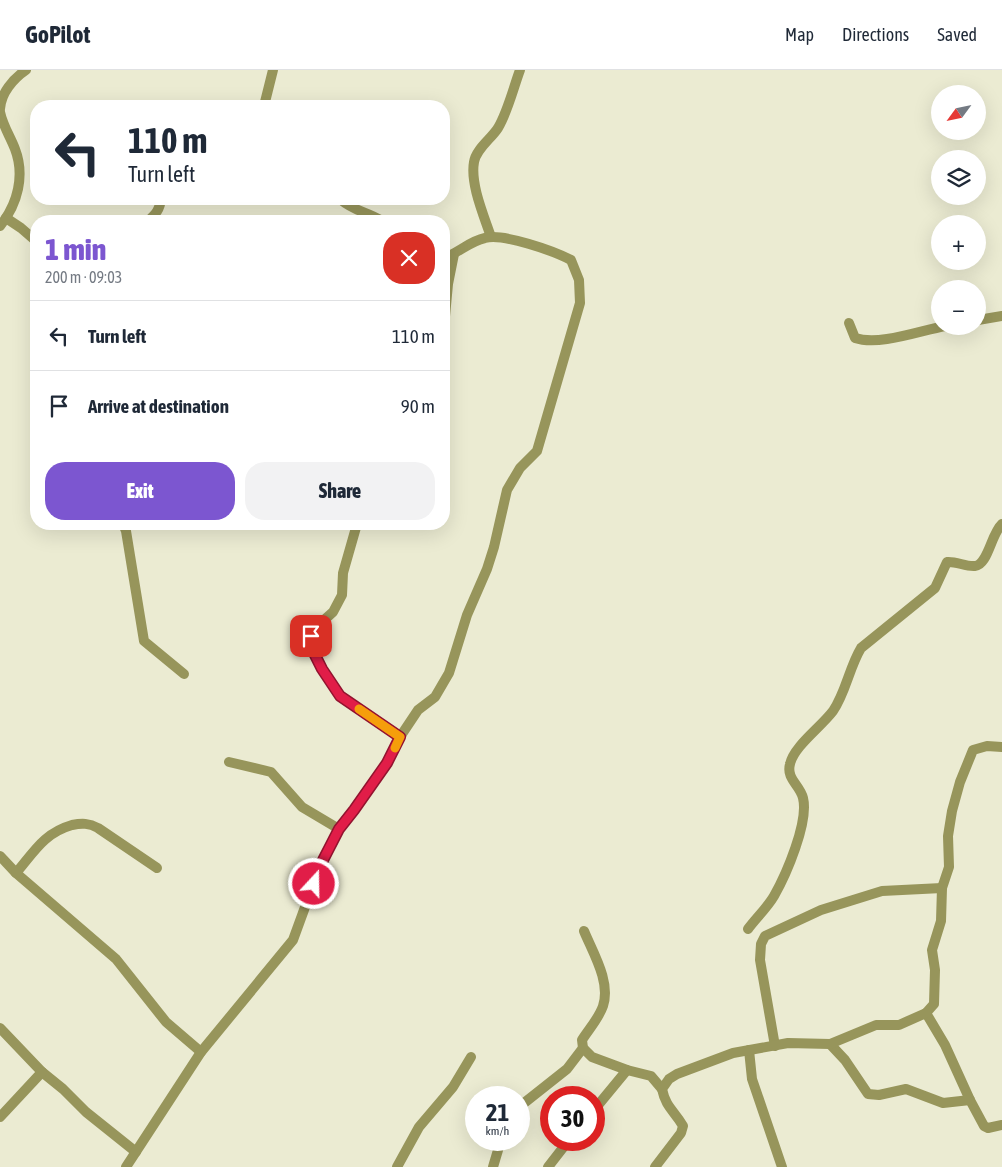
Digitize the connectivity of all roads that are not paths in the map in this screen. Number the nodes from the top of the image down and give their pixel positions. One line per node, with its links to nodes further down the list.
1 (26, 70): 5 (street)
2 (273, 70): 4 (street)
3 (520, 70): 10 (street)
4 (266, 100)
5 (0, 111): 8 (street)
6 (348, 205): 7 (street)
7 (371, 215)
8 (3, 222): 9 (street)
9 (30, 235)
10 (491, 237): 11 (street); 22 (street)
11 (454, 254): 12 (street); 13 (street)
12 (450, 256)
13 (450, 274)
14 (1002, 316): 15 (street)
15 (986, 319)
16 (849, 323): 17 (street)
17 (931, 329)
18 (1002, 524): 30 (street)
19 (126, 530): 21 (street)
20 (355, 530): 22 (street)
21 (184, 674)
22 (400, 737): 25 (street)
23 (1002, 747): 29 (street)
24 (229, 762): 25 (street)
25 (339, 829): 38 (street)
26 (0, 856): 28 (street)
27 (157, 868): 28 (street)
28 (16, 873): 38 (street)
29 (942, 888): 32 (street); 35 (street)
30 (748, 929)
31 (584, 930): 36 (street)
32 (926, 1013): 34 (street); 45 (street)
33 (0, 1028): 41 (street)
34 (830, 1044): 35 (street); 45 (street)
35 (775, 1046): 37 (street)
36 (583, 1048): 40 (street); 44 (street)
37 (749, 1050): 42 (street); 56 (street)
38 (201, 1052): 50 (street)
39 (471, 1057): 52 (street)
40 (626, 1070): 42 (street); 43 (street)
41 (42, 1072): 46 (street); 50 (street)
42 (662, 1089): 55 (street)
43 (605, 1096)
44 (530, 1098)
45 (970, 1100): 47 (street)
46 (0, 1117)
47 (1002, 1125)
48 (497, 1151): 53 (street)
49 (560, 1151): 54 (street)
50 (136, 1152): 51 (street)
51 (126, 1167)
52 (397, 1167)
53 (493, 1167)
54 (548, 1167)
55 (655, 1167)
56 (782, 1167)

